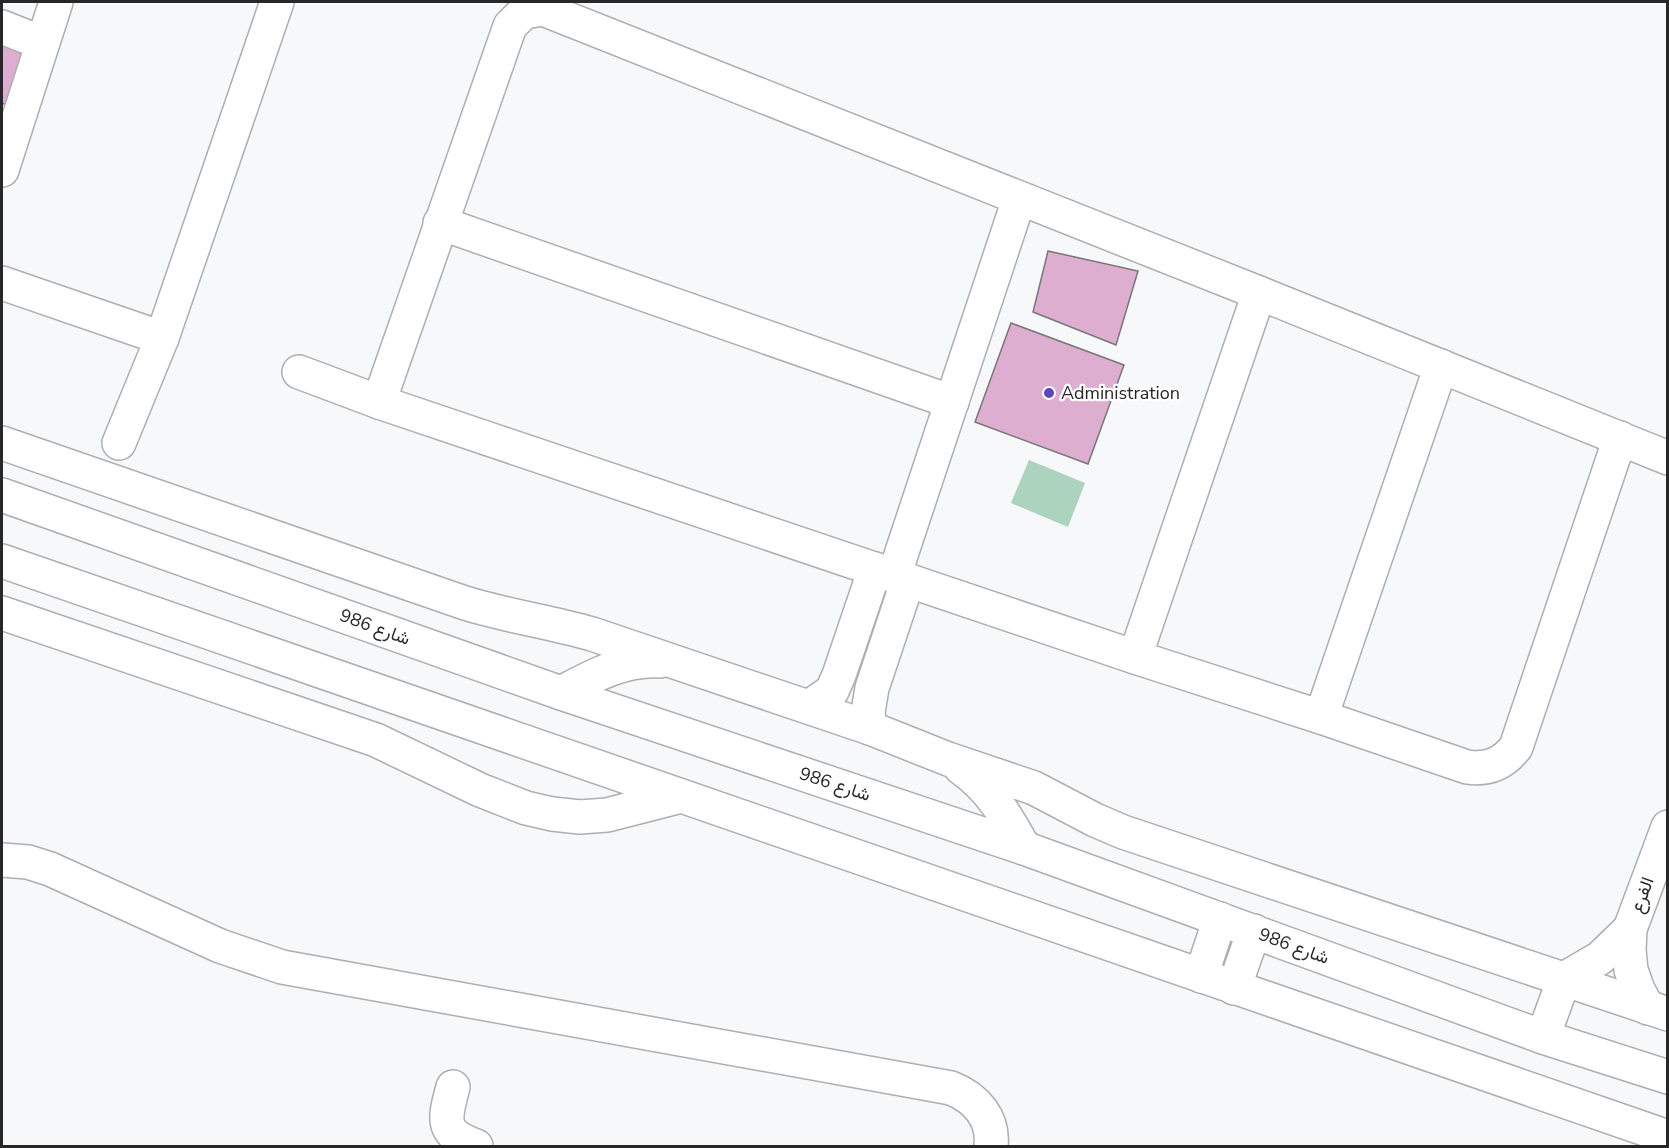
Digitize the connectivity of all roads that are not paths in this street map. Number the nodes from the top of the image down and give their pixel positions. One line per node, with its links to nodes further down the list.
1 (56, 2): 4 (street)
2 (278, 2): 10 (street)
3 (2, 27): 4 (street)
4 (42, 43): 5 (street)
5 (2, 170)
6 (1019, 199): 7 (street); 9 (street); 14 (street)
7 (440, 223): 13 (street); 14 (street)
8 (2, 283): 10 (street)
9 (1259, 293): 11 (street); 23 (street)
10 (162, 339): 17 (street)
11 (1441, 366): 15 (street); 27 (street)
12 (299, 372): 13 (street)
13 (379, 402): 21 (street)
14 (952, 402): 21 (street)
15 (1620, 438): 18 (street); 27 (street)
16 (2, 443): 24 (street)
17 (119, 443)
18 (1668, 458)
19 (2, 495): 25 (street, شارع 986)
20 (2, 561): 30 (street)
21 (893, 575): 23 (street); 26 (street); 28 (street)
22 (2, 613): 30 (street)
23 (1135, 657): 27 (street)
24 (671, 662): 25 (street); 26 (street)
25 (561, 693): 32 (street, شارع 986)
26 (809, 708): 28 (street)
27 (1321, 717)
28 (870, 728): 29 (street)
29 (948, 759): 32 (street); 38 (street)
30 (681, 796): 37 (street)
31 (1668, 827): 35 (street, الفرع)
32 (1024, 848): 34 (street, شارع 986)
33 (2, 860): 47 (street)
34 (1220, 920): 36 (street, شارع 986); 37 (street)
35 (1630, 929): 38 (street, الفرع); 40 (street, الفرع)
36 (1254, 931): 39 (street); 41 (street, شارع 986)
37 (1200, 976): 39 (street)
38 (1564, 979): 40 (street); 41 (street)
39 (1234, 988): 44 (street)
40 (1658, 1011)
41 (1543, 1037): 42 (street, شارع 986)
42 (1668, 1077)
43 (453, 1087): 46 (street)
44 (1648, 1137): 45 (street)
45 (1668, 1137)
46 (476, 1146)
47 (992, 1146)

